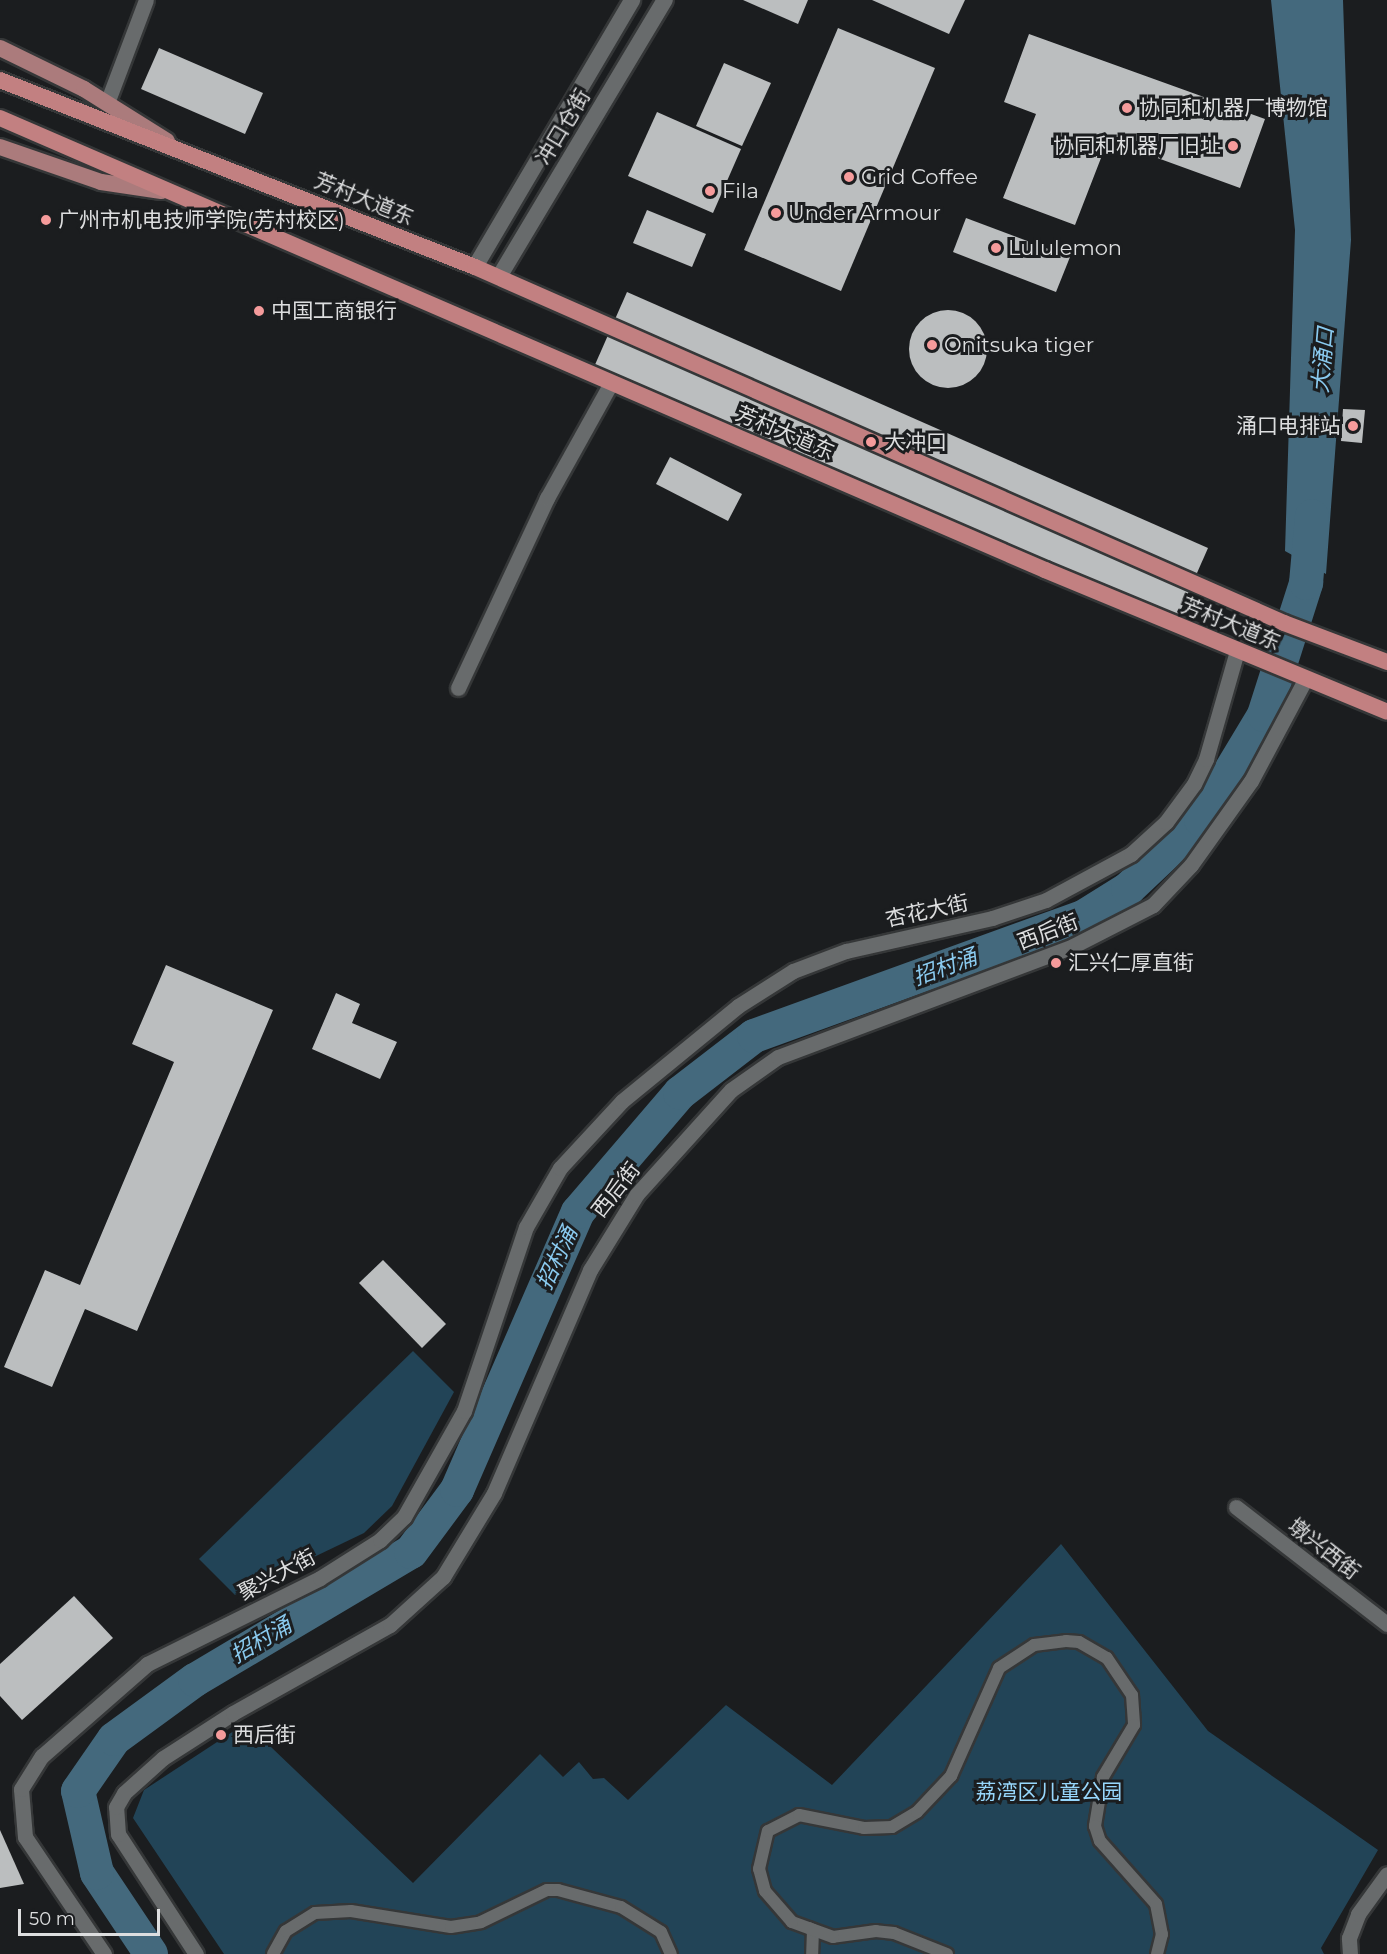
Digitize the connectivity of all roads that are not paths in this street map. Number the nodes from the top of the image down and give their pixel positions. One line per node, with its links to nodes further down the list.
1 (146, 0): 6 (street)
2 (632, 0): 11 (street, 冲口仓街)
3 (665, 0): 12 (street, 冲口仓街)
4 (0, 48): 6 (main road, 芳村大道东)
5 (0, 80): 9 (highway, 芳村大道东)
6 (107, 103): 9 (main road, 芳村大道东)
7 (0, 118): 10 (highway, 芳村大道东)
8 (0, 147): 10 (main road, 芳村大道东)
9 (183, 151): 11 (highway, 芳村大道东)
10 (166, 191): 13 (highway, 芳村大道东)
11 (475, 267): 12 (highway, 芳村大道东)
12 (499, 277): 15 (highway, 芳村大道东)
13 (611, 383): 14 (highway, 芳村大道东); 17 (street)
14 (1237, 651): 16 (highway, 芳村大道东); 19 (street, 杏花大街)
15 (1387, 662)
16 (1299, 675): 18 (highway, 芳村大道东); 25 (street, 西后街)
17 (458, 688)
18 (1387, 712)
19 (560, 1168): 24 (street, 聚兴大街)
20 (1236, 1507): 21 (street, 墩兴西街)
21 (1387, 1624)
22 (1387, 1874): 31 (street)
23 (809, 1929): 28 (street); 29 (street); 30 (street)
24 (104, 1954)
25 (196, 1954)
26 (273, 1954): 27 (street)
27 (671, 1954)
28 (812, 1954)
29 (947, 1954)
30 (1157, 1954)
31 (1350, 1954)

